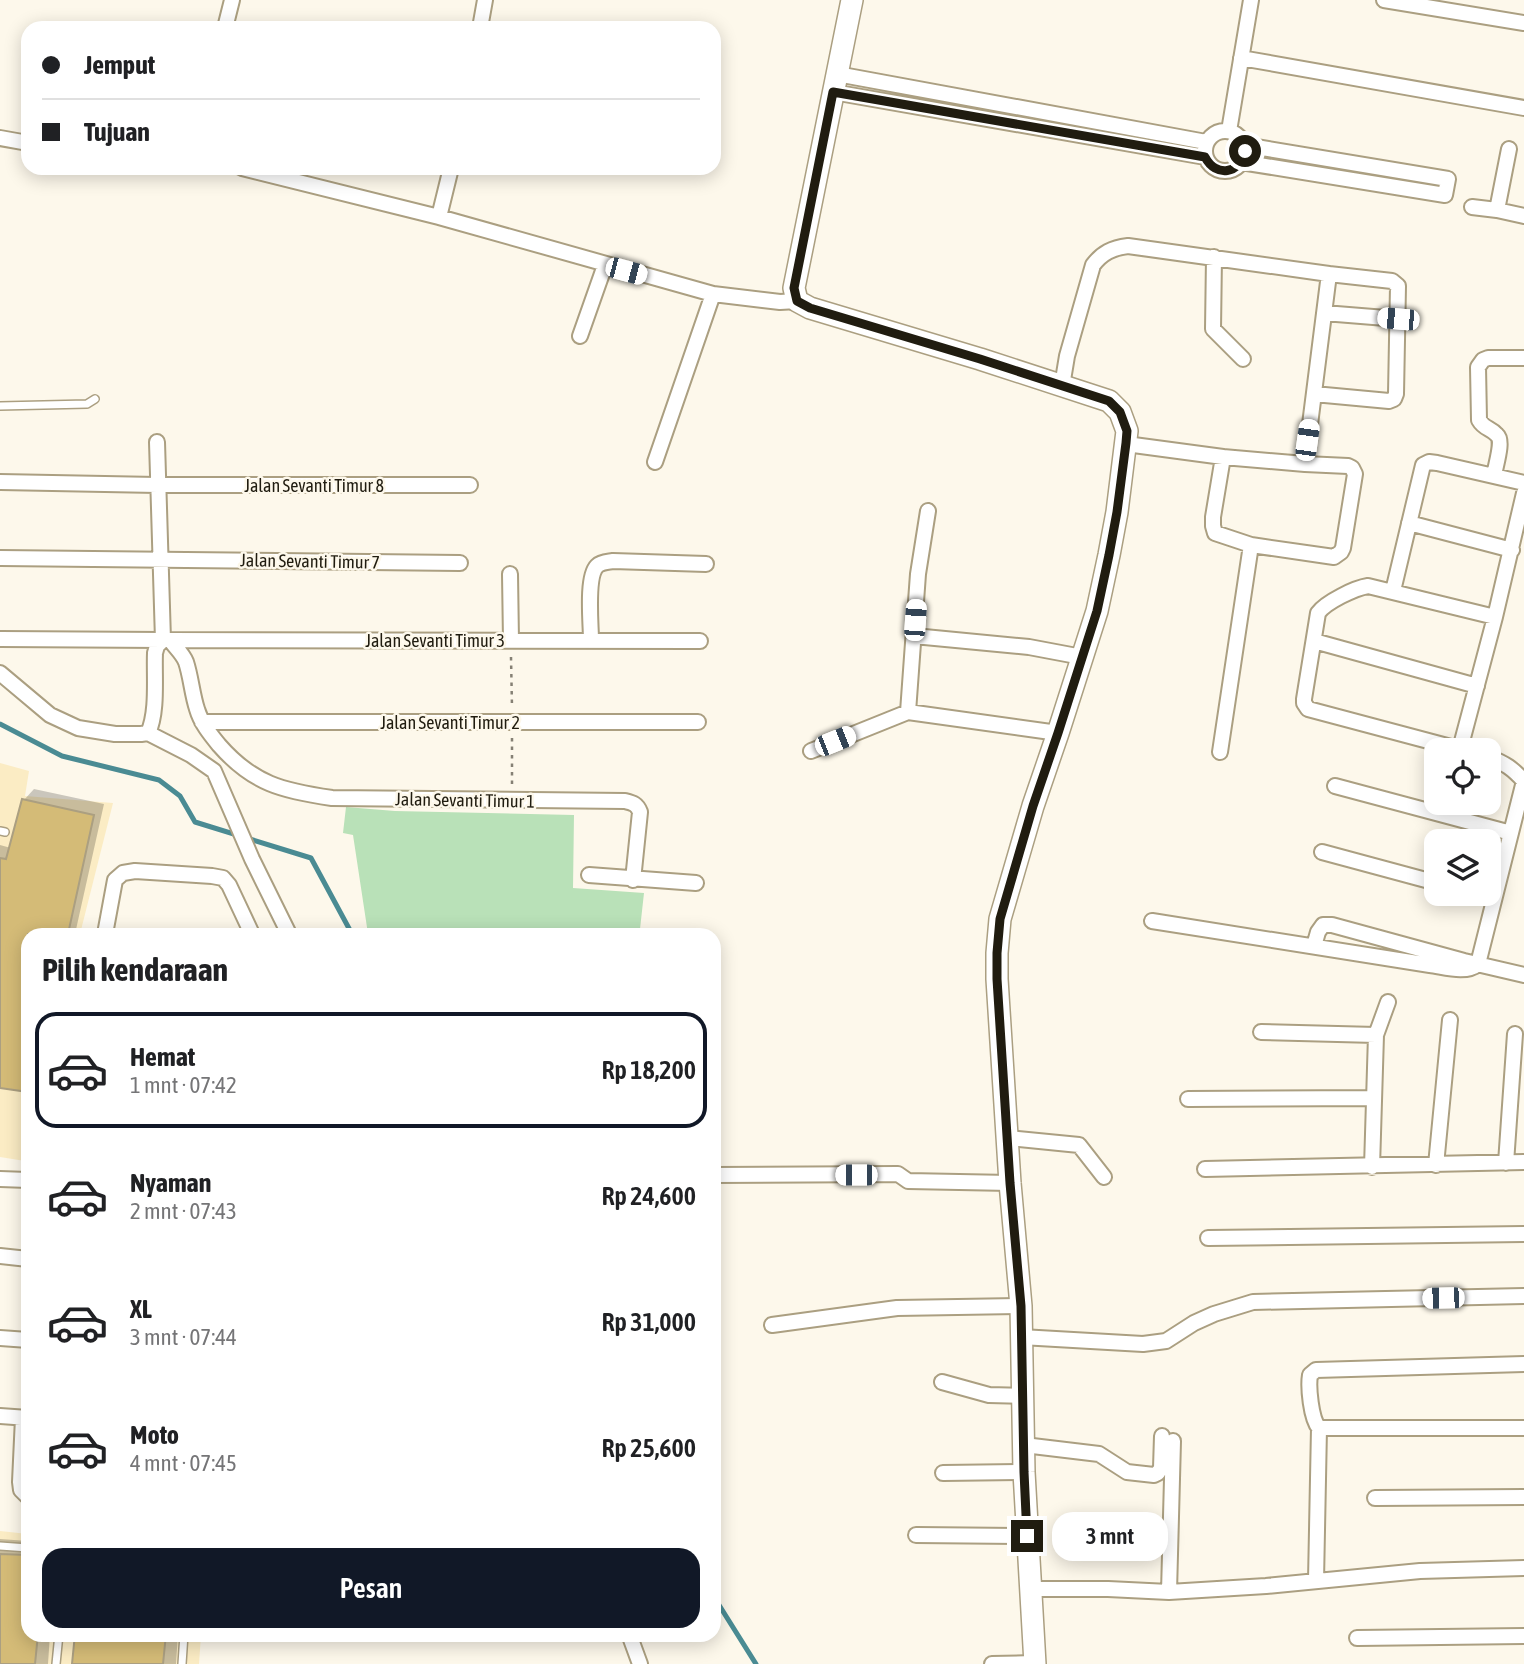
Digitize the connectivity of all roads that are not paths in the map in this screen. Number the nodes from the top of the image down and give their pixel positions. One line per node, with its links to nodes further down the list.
1 (232, 0): 6 (street)
2 (485, 0): 7 (street)
3 (852, 0): 10 (street)
4 (1251, 0): 9 (street)
5 (1384, 0): 8 (street)
6 (227, 21)
7 (481, 21)
8 (1524, 23)
9 (1241, 58): 11 (street); 12 (street)
10 (835, 83): 15 (street); 18 (street); 30 (street)
11 (1524, 108)
12 (1229, 131): 15 (street); 16 (street)
13 (0, 138): 14 (street)
14 (21, 142)
15 (1206, 142): 18 (street)
16 (1244, 145): 19 (street); 19 (street)
17 (1509, 149): 23 (street)
18 (1205, 157): 19 (street)
19 (1241, 162)
20 (270, 175): 25 (street)
21 (449, 175): 25 (street)
22 (1472, 207): 23 (street)
23 (1497, 210): 24 (street)
24 (1524, 216)
25 (439, 218): 27 (street)
26 (1214, 257): 28 (street); 35 (street); 36 (street)
27 (605, 265): 29 (street); 33 (street)
28 (1329, 274): 31 (street); 32 (street)
29 (713, 294): 30 (street); 43 (street)
30 (797, 301): 36 (street)
31 (1324, 313): 32 (street); 37 (street)
32 (1398, 319): 37 (street)
33 (580, 336)
34 (1524, 358): 45 (street)
35 (1243, 359)
36 (1062, 386): 41 (street)
37 (1314, 394): 44 (street)
38 (96, 399): 39 (lane)
39 (0, 405)
40 (157, 442): 48 (street)
41 (1126, 443): 42 (street); 70 (street)
42 (1223, 457): 44 (street); 54 (street)
43 (655, 462)
44 (1306, 464): 54 (street)
45 (1494, 476): 47 (street); 52 (street)
46 (0, 482): 48 (street, Jalan Sevanti Timur 8)
47 (1524, 483)
48 (157, 485): 49 (street, Jalan Sevanti Timur 8); 57 (street)
49 (470, 485)
50 (1524, 493): 53 (street)
51 (928, 511): 63 (street)
52 (1409, 523): 55 (street); 61 (street)
53 (1521, 526): 55 (street)
54 (1251, 545): 81 (street)
55 (1512, 551): 62 (street)
56 (0, 558): 57 (street, Jalan Sevanti Timur 7)
57 (160, 560): 58 (street, Jalan Sevanti Timur 7); 65 (street)
58 (460, 563)
59 (706, 564): 67 (street)
60 (510, 574): 66 (street)
61 (1393, 591): 62 (street); 68 (street)
62 (1495, 617): 72 (street)
63 (914, 636): 70 (street); 73 (street)
64 (0, 639): 65 (street, Jalan Sevanti Timur 3)
65 (167, 640): 66 (street, Jalan Sevanti Timur 3); 74 (street); 76 (street)
66 (511, 640): 67 (street, Jalan Sevanti Timur 3)
67 (591, 640): 69 (street, Jalan Sevanti Timur 3)
68 (1314, 640): 72 (street); 79 (street)
69 (700, 641)
70 (1082, 657): 77 (street)
71 (0, 673): 76 (street)
72 (1477, 686): 78 (street)
73 (908, 712): 77 (street); 80 (street)
74 (202, 722): 75 (street, Jalan Sevanti Timur 2); 89 (street, Jalan Sevanti Timur 1)
75 (698, 722)
76 (148, 733): 95 (street)
77 (1058, 733): 106 (street)
78 (1466, 738)
79 (1424, 740)
80 (811, 751)
81 (1220, 752)
82 (1501, 762): 84 (street)
83 (1335, 786): 84 (street)
84 (1511, 833): 86 (street)
85 (1322, 852): 88 (street)
86 (1501, 859)
87 (589, 875): 89 (street)
88 (1424, 879)
89 (633, 880): 90 (street)
90 (696, 883)
91 (1486, 906): 97 (street)
92 (1152, 921): 96 (street)
93 (106, 928): 94 (street)
94 (249, 928)
95 (286, 928)
96 (1314, 946): 97 (street); 97 (street)
97 (1478, 964): 98 (street)
98 (1524, 975)
99 (1388, 1002): 103 (street)
100 (1450, 1020): 109 (street)
101 (1261, 1032): 103 (street)
102 (1515, 1034): 108 (street)
103 (1376, 1035): 105 (street)
104 (1188, 1098): 105 (street)
105 (1374, 1098): 110 (street)
106 (1008, 1138): 113 (street); 116 (street)
107 (1524, 1162): 108 (street)
108 (1506, 1163): 109 (street)
109 (1436, 1165): 110 (street)
110 (1371, 1167): 111 (street)
111 (1205, 1169)
112 (721, 1175): 116 (street)
113 (1104, 1177)
114 (0, 1179): 115 (street)
115 (21, 1180)
116 (1010, 1183): 122 (street)
117 (1524, 1234): 118 (street)
118 (1208, 1238)
119 (0, 1256): 120 (street)
120 (21, 1258)
121 (1524, 1296): 124 (street)
122 (1021, 1306): 123 (street); 124 (street)
123 (772, 1325)
124 (1021, 1337): 129 (street)
125 (0, 1338): 126 (street)
126 (21, 1340)
127 (1524, 1364): 132 (street)
128 (942, 1382): 129 (street)
129 (1023, 1396): 134 (street)
130 (0, 1416): 131 (street)
131 (21, 1418)
132 (1319, 1428): 133 (street); 146 (street)
133 (1524, 1428)
134 (1024, 1445): 136 (street); 148 (street)
135 (21, 1469): 138 (street)
136 (1024, 1472): 137 (street); 142 (street)
137 (943, 1473)
138 (21, 1490)
139 (1524, 1497): 140 (street)
140 (1375, 1499)
141 (916, 1535): 142 (street)
142 (1027, 1536): 147 (street)
143 (0, 1546): 144 (lane)
144 (21, 1548)
145 (1524, 1568): 146 (street)
146 (1316, 1581): 148 (street)
147 (1030, 1589): 148 (street); 154 (street)
148 (1169, 1592)
149 (1524, 1636): 150 (street)
150 (1357, 1638)
151 (58, 1642): 155 (lane)
152 (183, 1642): 156 (lane)
153 (632, 1642): 157 (street)
154 (1034, 1663): 158 (street)
155 (56, 1664)
156 (182, 1664)
157 (640, 1664)
158 (992, 1664)

